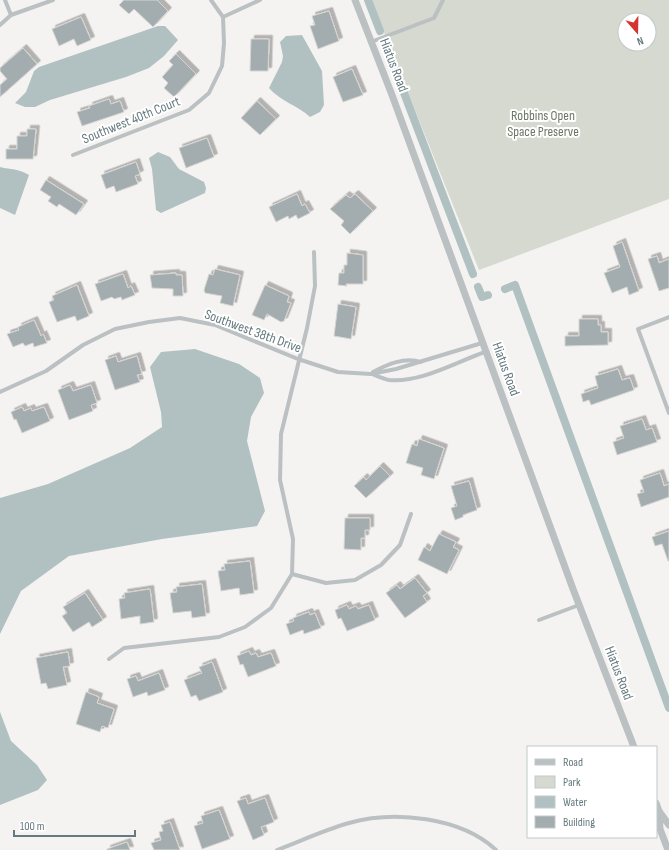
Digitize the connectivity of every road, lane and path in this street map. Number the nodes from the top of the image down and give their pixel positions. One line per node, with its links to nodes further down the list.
1 (6, 0): 7 (street)
2 (53, 0): 7 (street)
3 (211, 0): 8 (street)
4 (260, 0): 8 (street)
5 (355, 0): 10 (street, Hiatus Road)
6 (443, 0): 10 (street)
7 (11, 15): 9 (street)
8 (223, 17): 11 (street, Southwest 40th Court)
9 (0, 26)
10 (371, 42): 14 (street, Hiatus Road)
11 (73, 155)
12 (314, 252): 16 (street)
13 (669, 318): 20 (street)
14 (482, 343): 15 (street, Hiatus Road); 17 (street, Southwest 38th Drive)
15 (485, 352): 18 (street, Southwest 38th Drive); 23 (street, Hiatus Road)
16 (298, 359): 18 (street, Southwest 38th Drive); 19 (street, Southwest 38th Drive); 22 (street)
17 (422, 362): 18 (street, Southwest 38th Drive); 18 (street, Southwest 38th Drive)
18 (371, 374)
19 (0, 392)
20 (669, 413)
21 (411, 514): 22 (street)
22 (292, 574): 25 (street)
23 (579, 605): 24 (street); 26 (street, Hiatus Road)
24 (539, 620)
25 (109, 658)
26 (634, 746)
27 (657, 806): 28 (street)
28 (659, 811): 29 (street); 32 (street)
29 (669, 825)
30 (277, 850): 31 (street)
31 (496, 850)
32 (668, 850)

